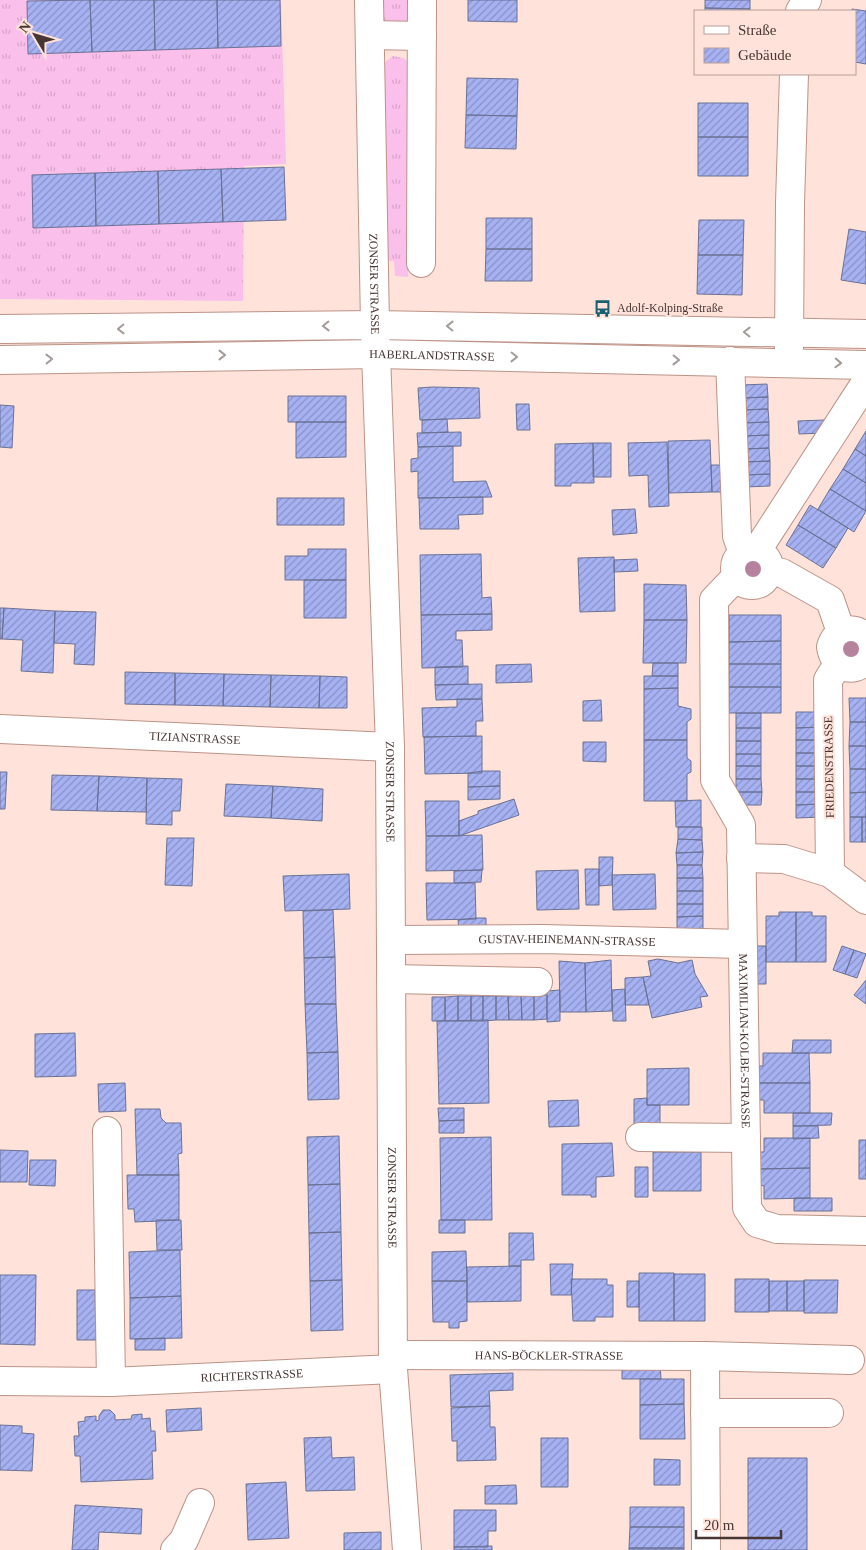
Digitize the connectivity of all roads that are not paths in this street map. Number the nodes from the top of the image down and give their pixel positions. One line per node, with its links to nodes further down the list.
1 (369, 0): 3 (street, ZONSER STRASSE)
2 (422, 0): 4 (street)
3 (370, 35): 4 (street); 7 (street, ZONSER STRASSE)
4 (422, 36): 6 (street)
5 (794, 75): 9 (street)
6 (421, 263)
7 (375, 325): 8 (street, one-way to 8); 9 (street, one-way to 7); 11 (street, ZONSER STRASSE)
8 (0, 330)
9 (790, 333): 10 (street); 14 (street)
10 (866, 334)
11 (377, 354): 12 (street, HABERLANDSTRASSE, one-way to 11); 13 (street, HABERLANDSTRASSE, one-way to 13); 22 (street, ZONSER STRASSE)
12 (0, 360)
13 (730, 361): 14 (street, HABERLANDSTRASSE); 17 (street)
14 (789, 362): 15 (street, HABERLANDSTRASSE, one-way to 15)
15 (866, 364)
16 (866, 382): 17 (street)
17 (751, 563): 18 (street); 23 (street, MAXIMILIAN-KOLBE-STRASSE)
18 (859, 634): 20 (street)
19 (866, 660): 20 (street)
20 (838, 664): 24 (street, FRIEDENSTRASSE)
21 (0, 729): 22 (street, TIZIANSTRASSE)
22 (390, 747): 26 (street, ZONSER STRASSE)
23 (741, 858): 24 (street); 27 (street, MAXIMILIAN-KOLBE-STRASSE)
24 (830, 873): 25 (street)
25 (866, 900)
26 (392, 940): 27 (street, GUSTAV-HEINEMANN-STRASSE); 28 (street, ZONSER STRASSE)
27 (742, 944): 32 (street, MAXIMILIAN-KOLBE-STRASSE)
28 (392, 979): 29 (street); 36 (street, ZONSER STRASSE)
29 (538, 982)
30 (107, 1131): 38 (street)
31 (640, 1136): 32 (street, MAXIMILIAN-KOLBE-STRASSE)
32 (746, 1138): 33 (street, MAXIMILIAN-KOLBE-STRASSE)
33 (866, 1231)
34 (705, 1356): 35 (street, HANS-BÖCKLER-STRASSE); 36 (street, HANS-BÖCKLER-STRASSE); 39 (street)
35 (850, 1360)
36 (393, 1362): 38 (street, RICHTERSTRASSE); 43 (street, ZONSER STRASSE)
37 (0, 1381): 38 (street, RICHTERSTRASSE)
38 (111, 1382)
39 (705, 1413): 40 (street); 44 (street)
40 (829, 1413)
41 (200, 1504): 42 (street)
42 (176, 1550)
43 (407, 1550)
44 (706, 1550)

